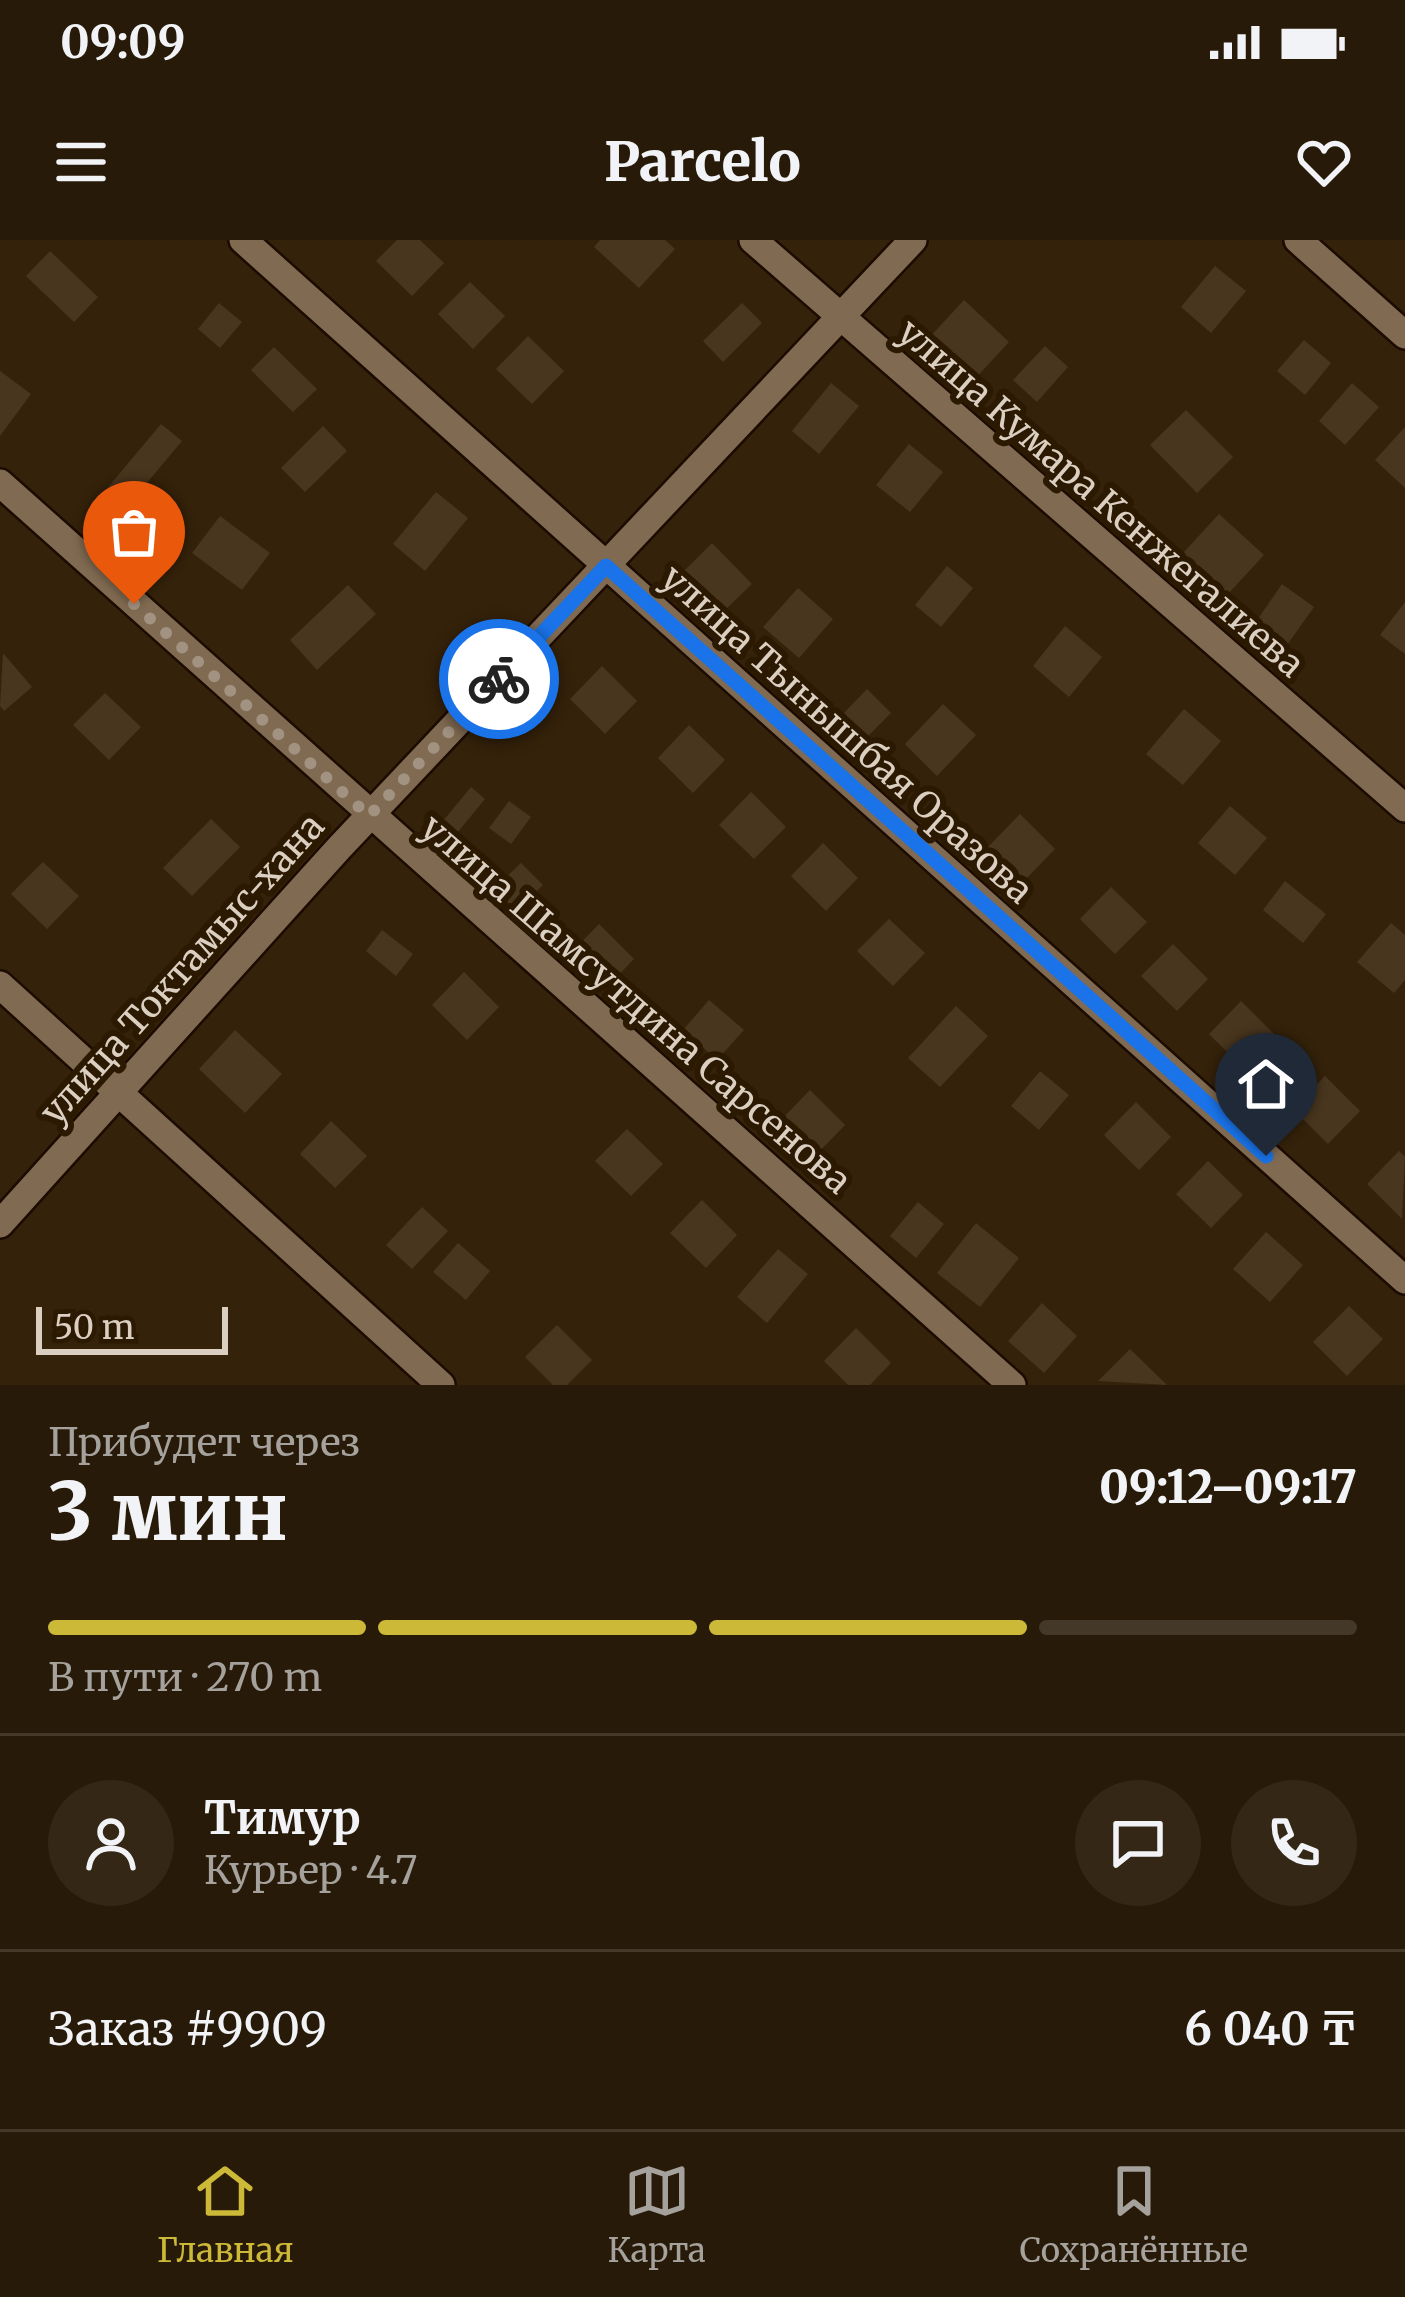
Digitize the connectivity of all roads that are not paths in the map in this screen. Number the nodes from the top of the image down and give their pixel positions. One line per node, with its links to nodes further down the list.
1 (243, 240): 8 (street, улица Тынышбая Оразова)
2 (752, 240): 5 (street, улица Кумара Кенжегалиева)
3 (913, 240): 5 (street, улица Токтамыс-хана)
4 (1298, 240): 6 (street)
5 (840, 320): 8 (street, улица Токтамыс-хана); 9 (street, улица Кумара Кенжегалиева)
6 (1405, 335)
7 (0, 483): 10 (street, улица Шамсутдина Сарсенова)
8 (606, 566): 10 (street, улица Токтамыс-хана); 14 (street, улица Тынышбая Оразова)
9 (1405, 808)
10 (369, 816): 12 (street, улица Токтамыс-хана); 16 (street, улица Шамсутдина Сарсенова)
11 (0, 985): 12 (street)
12 (119, 1092): 13 (street, улица Токтамыс-хана); 15 (street)
13 (0, 1224)
14 (1405, 1280)
15 (441, 1385)
16 (1012, 1385)

